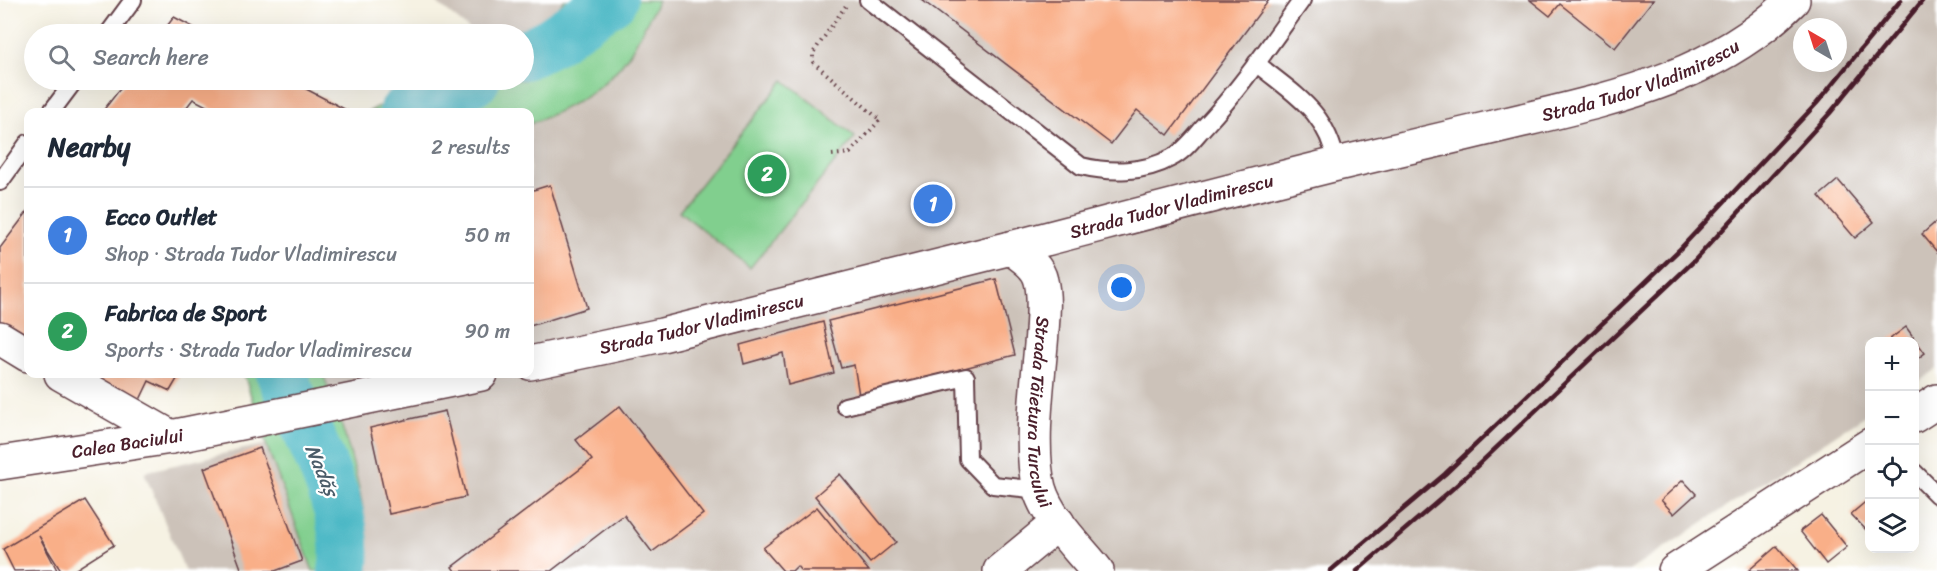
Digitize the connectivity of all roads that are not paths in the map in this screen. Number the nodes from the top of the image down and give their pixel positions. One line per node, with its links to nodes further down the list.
1 (134, 0): 5 (lane)
2 (868, 0): 6 (lane)
3 (1302, 0): 6 (lane)
4 (1793, 0): 10 (main road, Strada Tudor Vladimirescu)
5 (116, 24)
6 (1256, 63): 10 (lane)
7 (68, 90): 8 (lane)
8 (54, 108)
9 (24, 149): 11 (lane)
10 (1337, 164): 12 (main road, Strada Tudor Vladimirescu)
11 (0, 182)
12 (1011, 248): 15 (main road, Strada Tudor Vladimirescu); 25 (main road, Strada Tăietura Turcului)
13 (0, 338): 14 (main road)
14 (24, 353)
15 (534, 362)
16 (68, 378): 21 (main road)
17 (462, 378): 21 (main road, Calea Baciului)
18 (1937, 401): 20 (main road)
19 (845, 406): 25 (lane)
20 (1919, 413)
21 (171, 437): 23 (main road, Calea Baciului)
22 (1865, 448): 30 (main road)
23 (0, 463)
24 (1919, 477): 26 (lane)
25 (1040, 490): 27 (main road, Strada Tăietura Turcului)
26 (1937, 495)
27 (1058, 523): 28 (main road); 29 (main road, Strada Tăietura Turcului)
28 (1000, 571)
29 (1097, 571)
30 (1675, 571)

